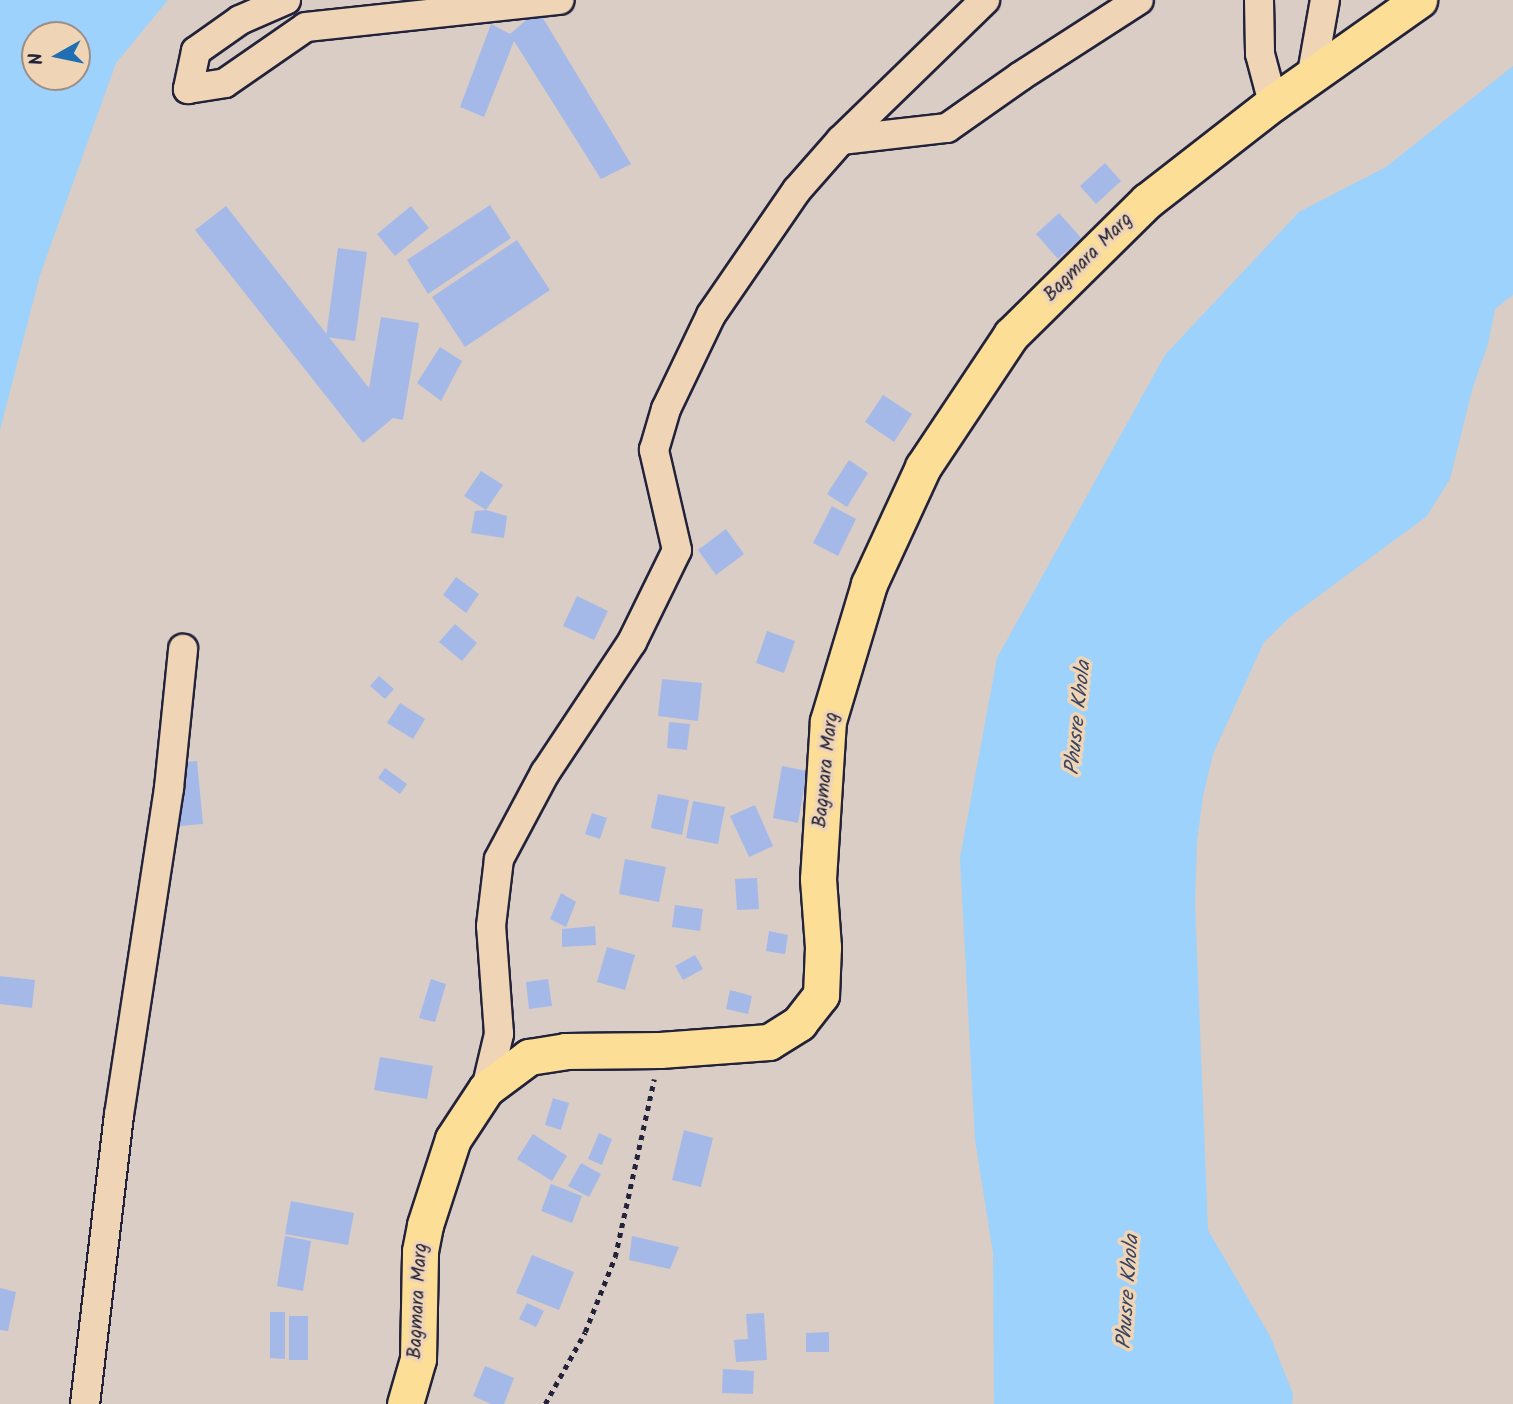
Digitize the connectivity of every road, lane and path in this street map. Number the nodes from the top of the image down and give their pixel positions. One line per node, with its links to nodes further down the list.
1 (286, 0): 2 (street)
2 (560, 0)
3 (985, 0): 10 (street)
4 (1139, 0): 10 (street)
5 (1259, 0): 9 (street)
6 (1325, 0): 8 (street)
7 (1419, 0): 8 (main road, Bagmara Marg)
8 (1311, 79): 9 (main road, Bagmara Marg)
9 (1273, 103): 12 (main road, Bagmara Marg)
10 (841, 140): 13 (street)
11 (183, 649): 14 (street)
12 (660, 1051): 13 (main road, Bagmara Marg); 16 (path)
13 (486, 1089): 15 (main road, Bagmara Marg)
14 (85, 1404)
15 (405, 1404)
16 (545, 1404)

